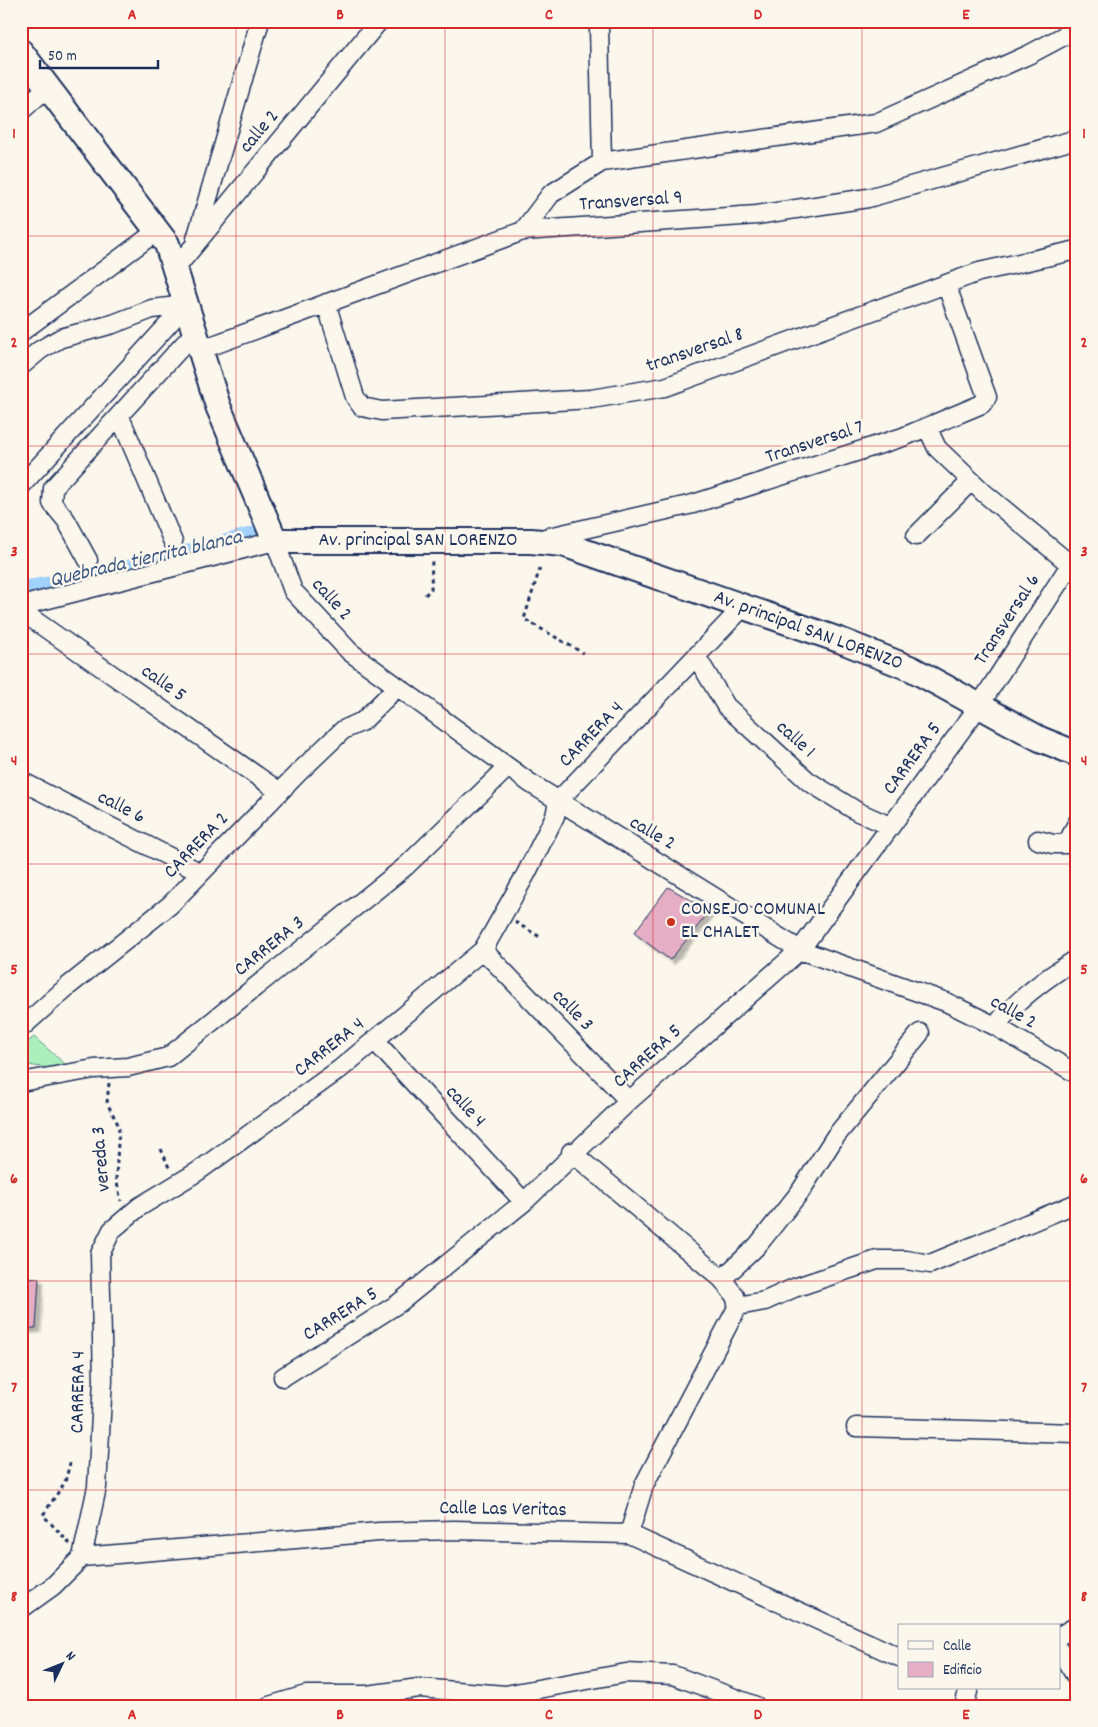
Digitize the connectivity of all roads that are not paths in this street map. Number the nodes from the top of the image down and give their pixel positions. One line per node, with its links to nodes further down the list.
1 (260, 21): 12 (street)
2 (379, 21): 12 (street, calle 2)
3 (597, 21): 9 (street)
4 (1077, 29): 9 (street)
5 (21, 52): 6 (main road)
6 (48, 87): 7 (street); 10 (main road)
7 (21, 111)
8 (1077, 139): 11 (street, Transversal 9)
9 (602, 162): 11 (street)
10 (157, 231): 14 (main road); 18 (street)
11 (523, 231): 16 (street, Transversal 9)
12 (194, 246): 14 (street, calle 2)
13 (1077, 250): 15 (street, transversal 8)
14 (174, 269): 17 (main road)
15 (946, 284): 16 (street, transversal 8); 22 (street, Transversal 7)
16 (326, 303): 19 (street, Transversal 9)
17 (186, 306): 19 (main road); 20 (street); 24 (street)
18 (21, 332)
19 (197, 341): 21 (street); 26 (main road)
20 (21, 366)
21 (120, 416): 28 (street); 29 (street)
22 (927, 427): 23 (street); 27 (street, Transversal 7)
23 (971, 480): 25 (street); 30 (street)
24 (21, 486)
25 (916, 536)
26 (274, 541): 27 (main road, Av. principal SAN LORENZO); 31 (street); 35 (street, calle 2)
27 (530, 541): 32 (main road, Av. principal SAN LORENZO)
28 (173, 542)
29 (88, 560)
30 (1074, 565): 36 (street, Transversal 6)
31 (21, 606)
32 (743, 607): 34 (street, CARRERA 4); 36 (main road, Av. principal SAN LORENZO)
33 (21, 611): 40 (street, calle 5)
34 (696, 656): 41 (street, CARRERA 4); 43 (street, calle 1)
35 (396, 687): 38 (street, calle 2); 40 (street, CARRERA 2)
36 (979, 706): 37 (main road, Av. principal SAN LORENZO); 43 (street, CARRERA 5)
37 (1077, 754)
38 (507, 768): 41 (street, calle 2); 54 (street, CARRERA 3)
39 (21, 781): 45 (street, calle 6)
40 (280, 792): 45 (street, CARRERA 2)
41 (558, 801): 46 (street, CARRERA 4); 47 (street, calle 2)
42 (1077, 823): 44 (street)
43 (890, 826): 47 (street, CARRERA 5)
44 (1038, 840)
45 (202, 873): 50 (street, CARRERA 2)
46 (483, 950): 52 (street, CARRERA 4); 55 (street, calle 3)
47 (800, 950): 49 (street, calle 2); 55 (street, CARRERA 5)
48 (1077, 959): 49 (street)
49 (995, 1026): 53 (street, calle 2)
50 (21, 1028)
51 (920, 1034): 59 (street)
52 (374, 1040): 57 (street, calle 4); 65 (street, CARRERA 4)
53 (1077, 1074)
54 (21, 1082)
55 (629, 1101): 57 (street, CARRERA 5)
56 (571, 1152): 59 (street)
57 (524, 1202): 61 (street, CARRERA 5)
58 (1077, 1203): 60 (street)
59 (722, 1279): 60 (street)
60 (738, 1306): 64 (street)
61 (283, 1377)
62 (856, 1427): 63 (street)
63 (1077, 1433)
64 (629, 1534): 65 (street, Calle Las Veritas); 70 (street, Calle Las Veritas)
65 (82, 1557): 66 (street)
66 (21, 1609)
67 (1077, 1626): 68 (street)
68 (1060, 1635)
69 (1060, 1652): 71 (street)
70 (898, 1657)
71 (1077, 1678)
72 (968, 1690): 75 (street)
73 (269, 1706): 74 (street)
74 (756, 1706)
75 (964, 1706)

